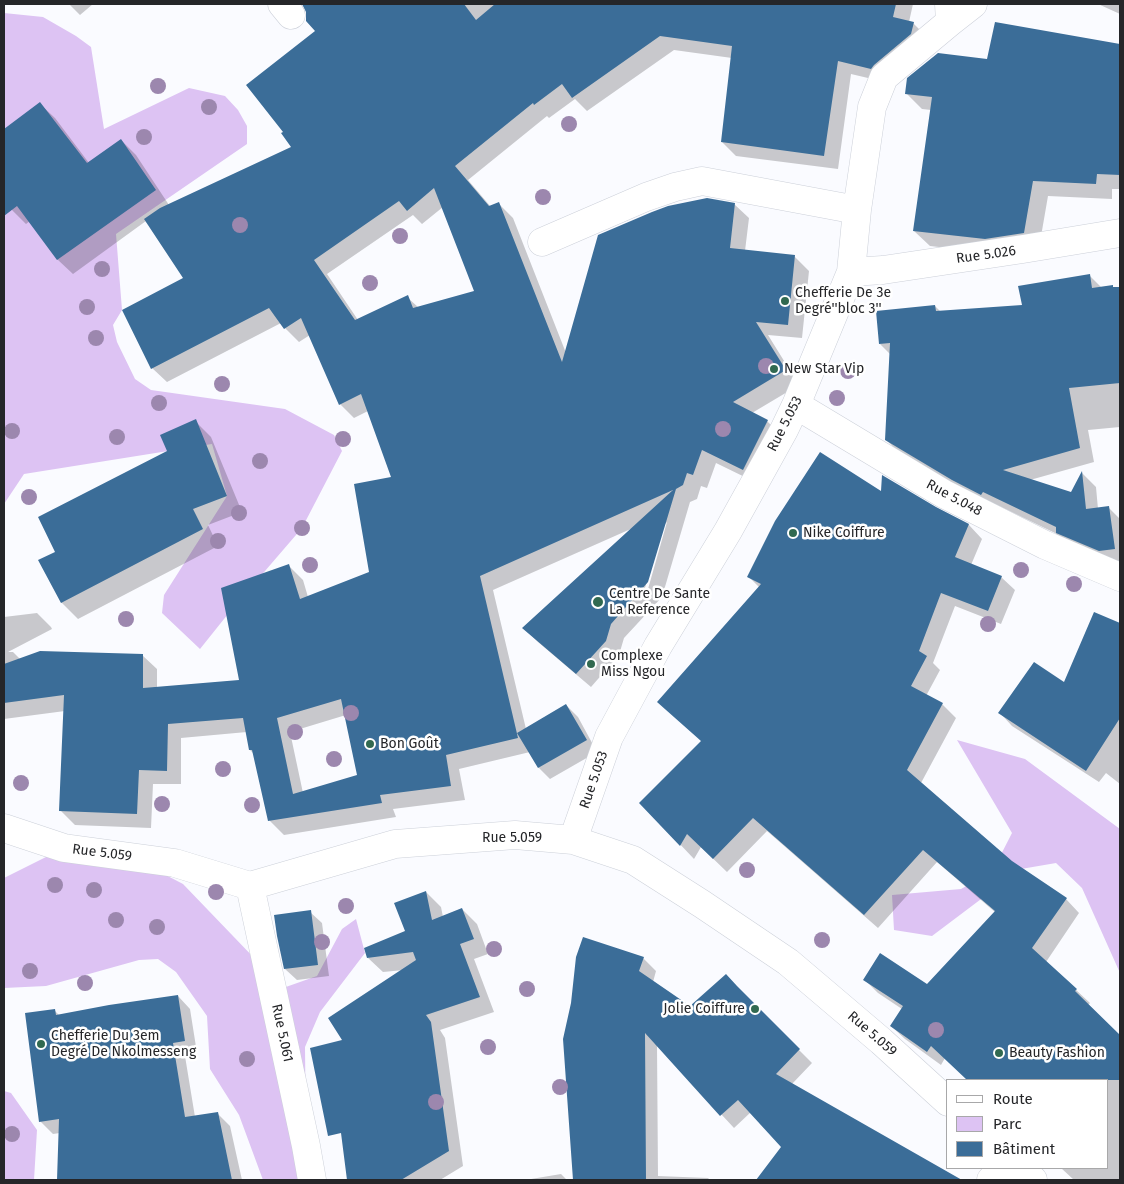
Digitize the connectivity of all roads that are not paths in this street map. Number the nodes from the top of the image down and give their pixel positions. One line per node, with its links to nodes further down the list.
1 (973, 4): 2 (street, Rue 5.053)
2 (949, 13): 3 (street, Rue 5.053)
3 (857, 210): 5 (street); 6 (street, Rue 5.053)
4 (1120, 233): 6 (street, Rue 5.026)
5 (542, 242)
6 (852, 272): 7 (street, Rue 5.053)
7 (796, 404): 8 (street, Rue 5.048); 10 (street, Rue 5.053)
8 (1120, 577)
9 (4, 828): 11 (street, Rue 5.059)
10 (573, 840): 11 (street, Rue 5.059); 12 (street, Rue 5.059)
11 (250, 886): 15 (street, Rue 5.061)
12 (946, 1100)
13 (1001, 1169): 16 (street)
14 (1021, 1169): 17 (street)
15 (312, 1180)
16 (991, 1180)
17 (1033, 1180)

